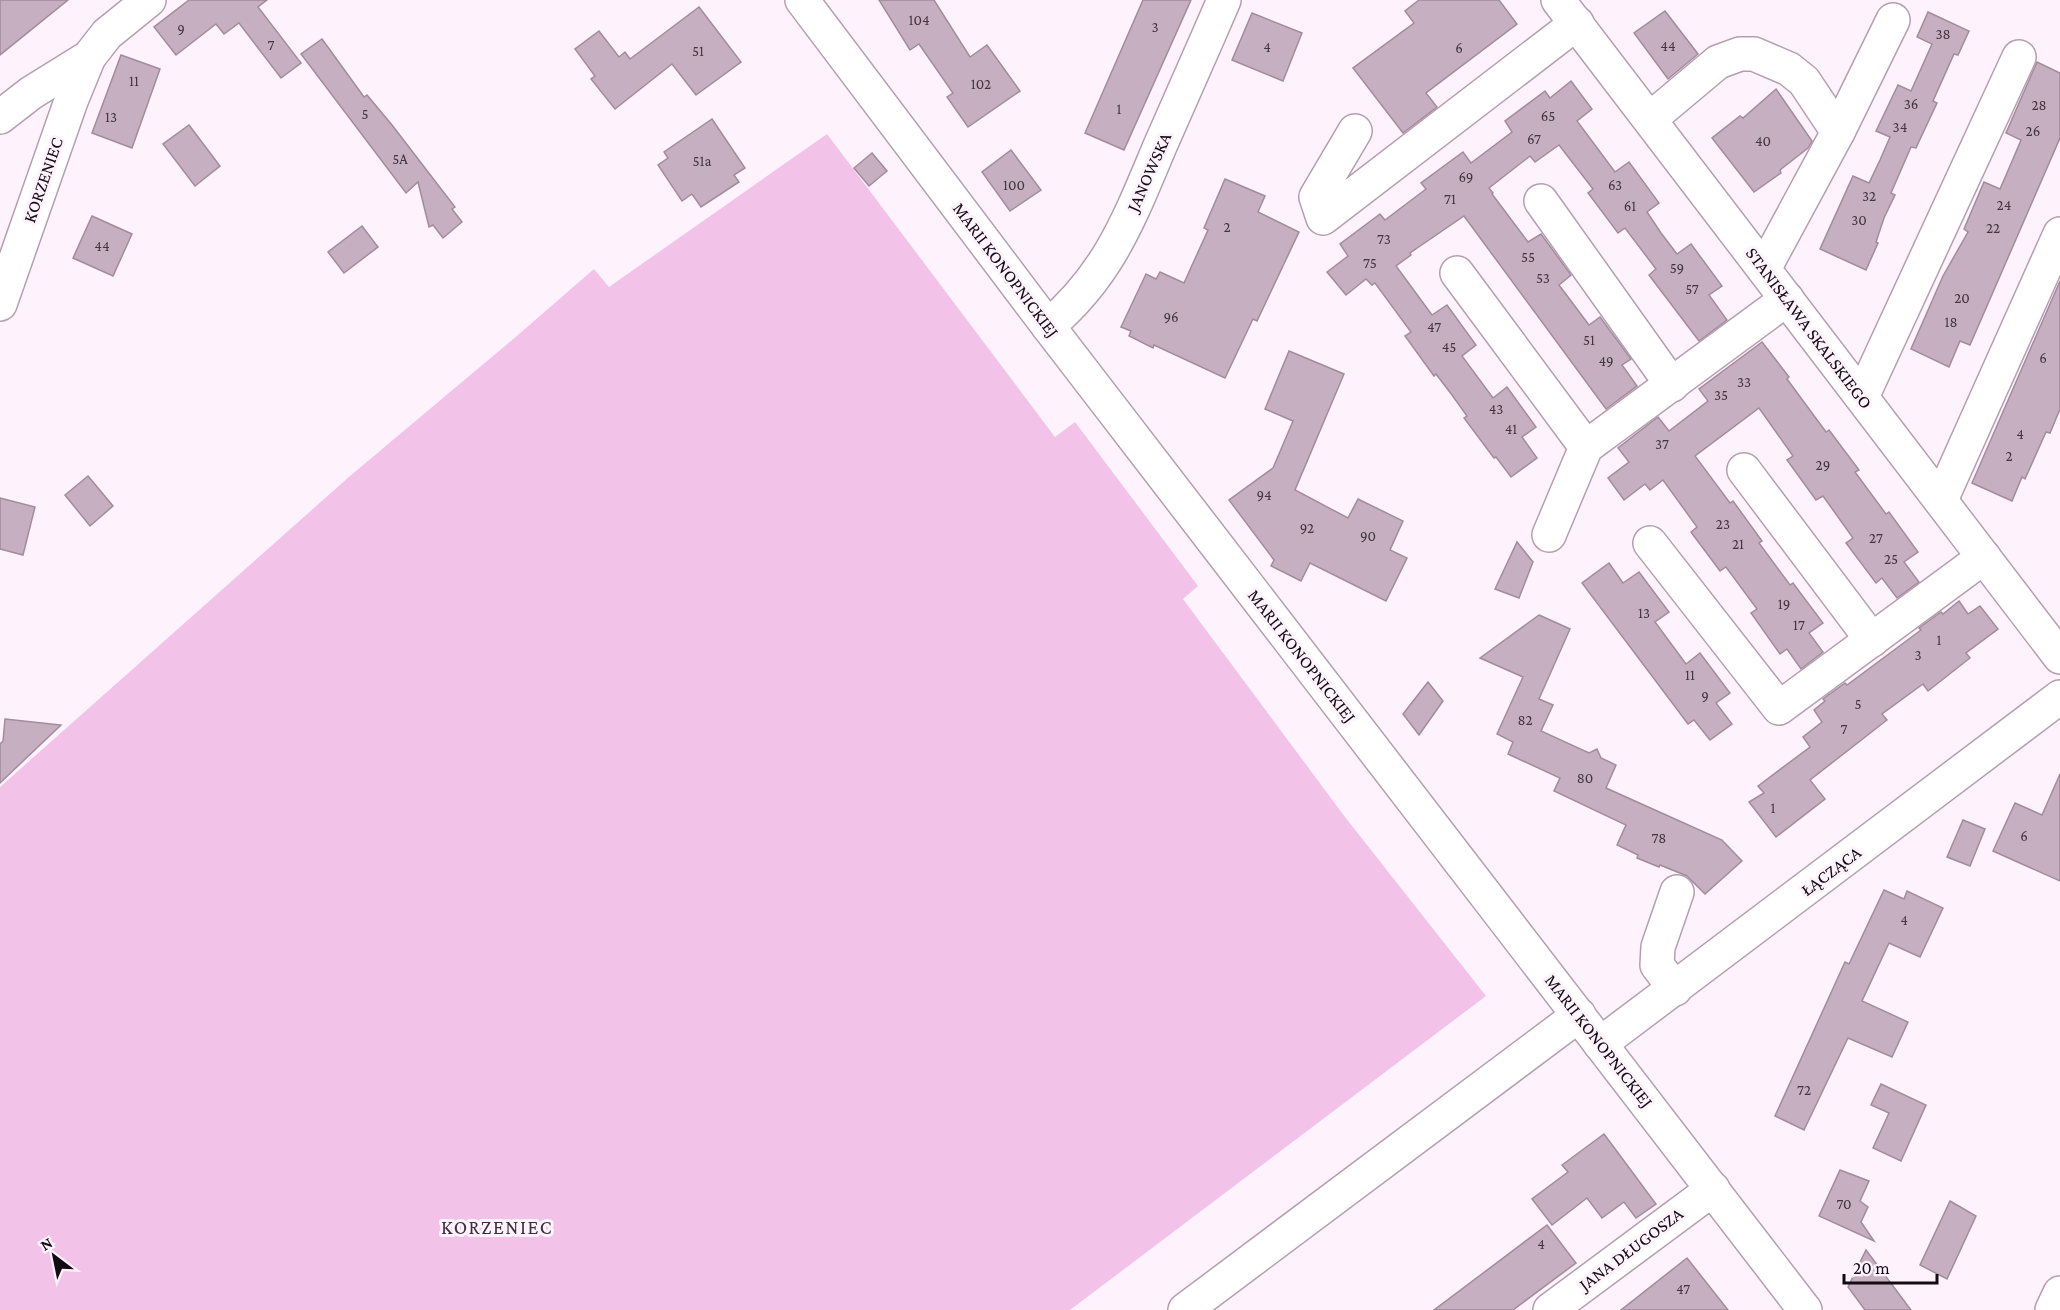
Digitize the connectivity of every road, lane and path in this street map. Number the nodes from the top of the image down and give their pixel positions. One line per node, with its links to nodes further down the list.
1 (149, 0): 6 (street)
2 (802, 0): 18 (street, MARII KONOPNICKIEJ)
3 (1224, 0): 18 (street, JANOWSKA)
4 (1568, 12): 9 (street, STANISŁAWA SKALSKIEGO); 10 (street)
5 (1893, 20): 11 (street)
6 (89, 57): 8 (street); 17 (street, KORZENIEC)
7 (2019, 57): 20 (street)
8 (0, 117)
9 (1650, 119): 11 (street); 14 (street, STANISŁAWA SKALSKIEGO)
10 (1355, 131)
11 (1838, 132): 14 (street)
12 (1541, 201): 19 (street)
13 (2060, 234): 23 (street)
14 (1764, 269): 16 (street, STANISŁAWA SKALSKIEGO)
15 (1457, 273): 21 (street)
16 (1787, 299): 19 (street); 20 (street, STANISŁAWA SKALSKIEGO)
17 (0, 303)
18 (1048, 326): 32 (street, MARII KONOPNICKIEJ)
19 (1672, 385): 21 (street)
20 (1862, 397): 23 (street, STANISŁAWA SKALSKIEGO)
21 (1586, 447): 24 (street)
22 (1744, 470): 27 (street)
23 (1941, 500): 26 (street, STANISŁAWA SKALSKIEGO)
24 (1549, 535)
25 (1650, 543): 27 (street)
26 (1984, 557): 27 (street); 28 (street, STANISŁAWA SKALSKIEGO)
27 (1872, 640)
28 (2060, 657)
29 (2060, 697): 31 (street, ŁĄCZĄCA)
30 (1677, 892): 31 (street)
31 (1675, 989): 33 (street, ŁĄCZĄCA)
32 (1579, 1016): 33 (street, MARII KONOPNICKIEJ); 36 (street)
33 (1600, 1044): 34 (street, MARII KONOPNICKIEJ)
34 (1713, 1189): 37 (street, JANA DŁUGOSZA); 38 (street, MARII KONOPNICKIEJ)
35 (2060, 1293): 39 (street)
36 (1185, 1310)
37 (1550, 1310)
38 (1805, 1310)
39 (2052, 1310)

